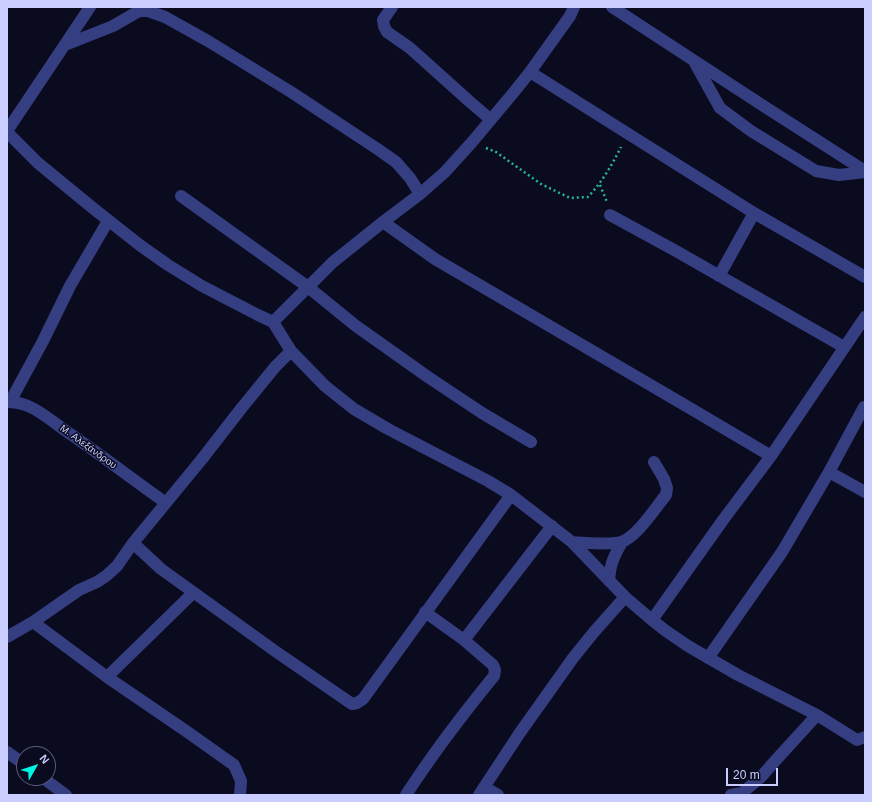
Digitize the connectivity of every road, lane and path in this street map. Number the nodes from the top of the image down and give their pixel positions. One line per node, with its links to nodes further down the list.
1 (90, 7): 5 (street)
2 (392, 7): 8 (street)
3 (574, 7): 7 (street)
4 (612, 7): 6 (street)
5 (65, 45): 9 (street); 13 (street)
6 (693, 60): 12 (street); 12 (street)
7 (530, 72): 8 (street); 10 (street)
8 (490, 119): 11 (street)
9 (7, 132): 17 (street)
10 (627, 133): 11 (path); 15 (street)
11 (473, 141): 13 (street)
12 (865, 172)
13 (420, 194): 18 (street)
14 (181, 196): 21 (street)
15 (754, 213): 19 (street); 20 (street)
16 (610, 215): 19 (street)
17 (108, 221): 23 (street); 26 (street)
18 (383, 222): 21 (street); 29 (street)
19 (719, 276): 24 (street)
20 (865, 277)
21 (308, 287): 23 (street); 28 (street)
22 (865, 317): 24 (street)
23 (273, 322): 25 (street)
24 (844, 348): 29 (street)
25 (291, 351): 33 (street); 34 (street)
26 (9, 402): 34 (street, Μ. Αλεξάνδρου)
27 (864, 407): 31 (street)
28 (531, 442)
29 (771, 456): 43 (street)
30 (654, 462): 37 (street)
31 (829, 472): 32 (street); 47 (street)
32 (865, 492)
33 (511, 495): 35 (street); 42 (street)
34 (166, 503): 38 (street)
35 (552, 526): 36 (street); 46 (street)
36 (572, 542): 37 (street); 39 (street)
37 (622, 542): 39 (street)
38 (133, 543): 40 (street); 44 (street)
39 (609, 581): 41 (street)
40 (193, 593): 42 (street); 48 (street)
41 (625, 597): 43 (street); 54 (street)
42 (425, 612): 46 (street)
43 (652, 620): 47 (street)
44 (33, 622): 45 (street); 48 (street)
45 (7, 637)
46 (464, 640): 58 (street)
47 (708, 658): 49 (street)
48 (107, 677): 57 (street)
49 (817, 715): 50 (street); 55 (street)
50 (862, 741)
51 (7, 752): 52 (street)
52 (16, 758)
53 (54, 786): 56 (street)
54 (482, 791): 59 (street)
55 (738, 794)
56 (66, 795)
57 (240, 795)
58 (406, 795)
59 (498, 795)

